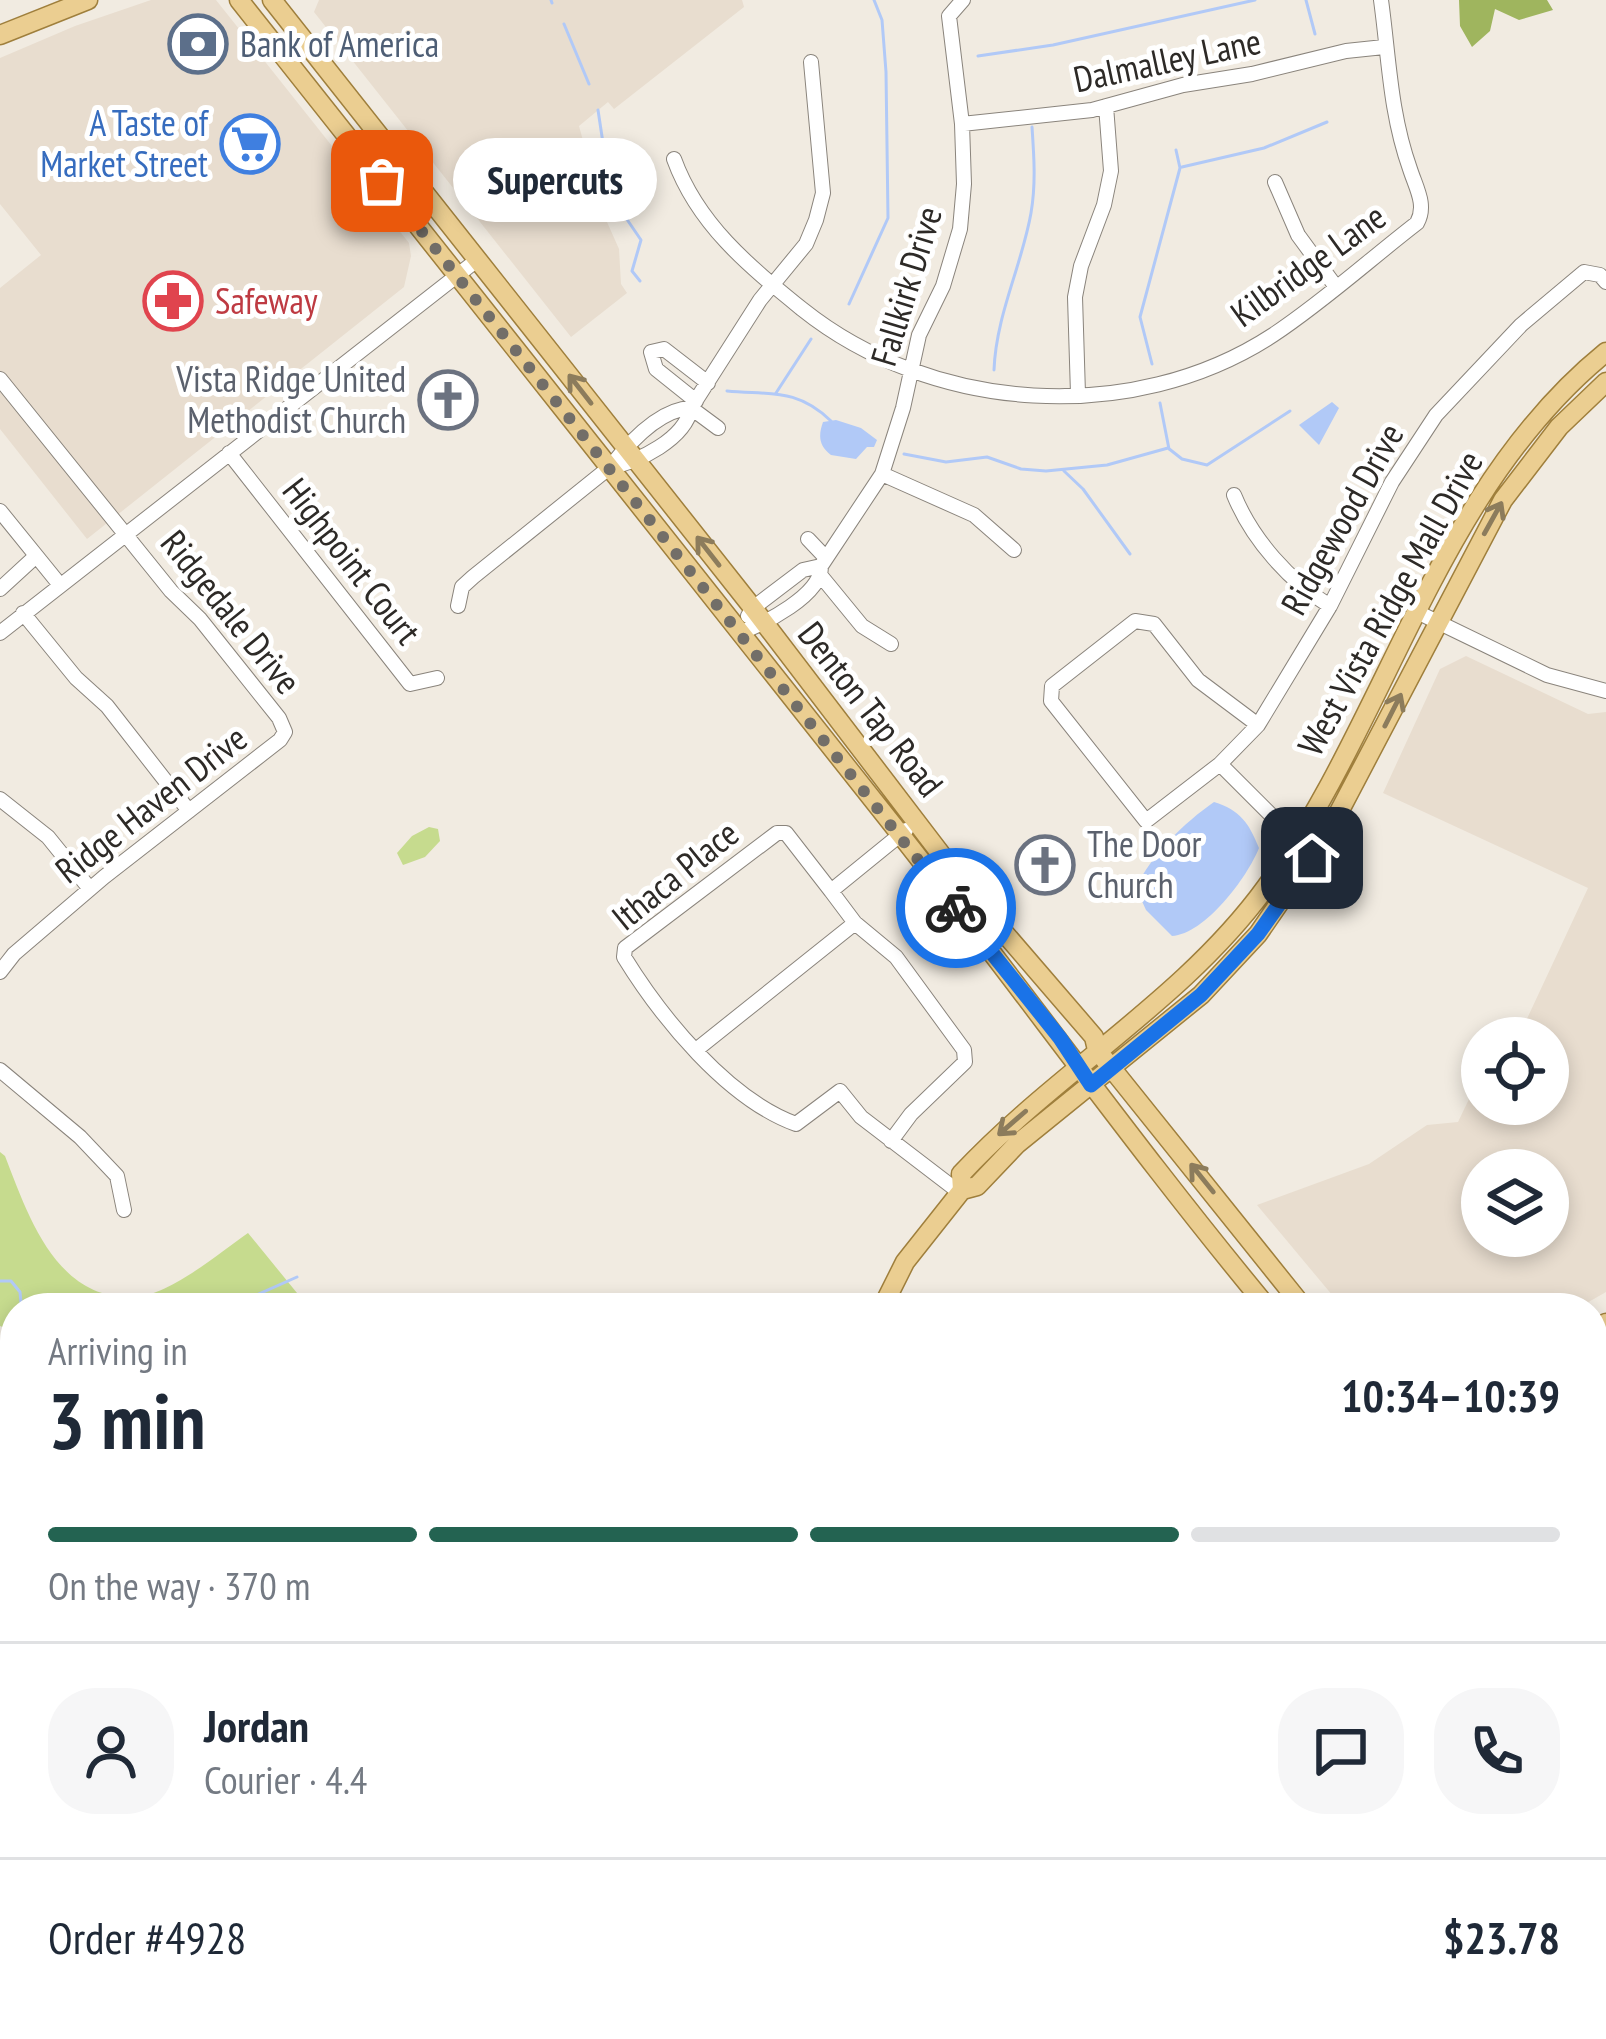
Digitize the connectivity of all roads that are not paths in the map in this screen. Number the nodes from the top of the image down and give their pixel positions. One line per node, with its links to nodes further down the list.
1 (88, 0): 6 (main road)
2 (239, 0): 8 (main road)
3 (1381, 0): 7 (street)
4 (959, 2): 12 (street, Fallkirk Drive)
5 (279, 4): 11 (main road)
6 (0, 35)
7 (1384, 47): 10 (street, Dalmalley Lane); 21 (street, Kilbridge Lane)
8 (285, 58): 11 (main road); 13 (main road, Denton Tap Road)
9 (811, 62): 20 (street)
10 (1106, 106): 12 (street, Dalmalley Lane); 27 (street)
11 (362, 114): 16 (main road)
12 (962, 124): 23 (street, Fallkirk Drive)
13 (350, 140): 16 (main road); 18 (main road, Denton Tap Road)
14 (674, 159): 20 (street, Kilbridge Lane)
15 (1275, 182): 21 (street)
16 (428, 199): 17 (main road, Denton Tap Road)
17 (477, 260): 18 (street); 31 (main road, Denton Tap Road, one-way to 17)
18 (451, 268): 30 (street); 32 (main road, Denton Tap Road)
19 (1606, 283): 44 (street, Ridgewood Drive)
20 (772, 285): 23 (street, Kilbridge Lane); 26 (street)
21 (1336, 287): 27 (street, Kilbridge Lane)
22 (1606, 352): 45 (main road, West Vista Ridge Mall Drive)
23 (910, 369): 27 (street, Kilbridge Lane); 33 (street, Fallkirk Drive)
24 (0, 379): 36 (street, Ridgedale Drive)
25 (1606, 382): 48 (main road, West Vista Ridge Mall Drive, one-way to 25)
26 (708, 383): 28 (street); 28 (street)
27 (1078, 394)
28 (693, 404): 29 (street); 31 (street)
29 (718, 428)
30 (229, 453): 36 (street); 52 (street, Highpoint Court)
31 (631, 455): 32 (street); 47 (main road, Denton Tap Road, one-way to 31)
32 (610, 467): 43 (street); 50 (main road, Denton Tap Road)
33 (882, 474): 38 (street); 40 (street, Fallkirk Drive)
34 (1234, 495): 44 (street)
35 (0, 511): 39 (street)
36 (127, 532): 41 (street); 55 (street, Ridgedale Drive)
37 (808, 539): 40 (street)
38 (1014, 550)
39 (36, 556): 41 (street); 42 (street)
40 (823, 567): 47 (street, Fallkirk Drive); 51 (street)
41 (60, 585): 46 (street)
42 (0, 589)
43 (458, 606)
44 (1330, 606): 54 (street, Ridgewood Drive)
45 (1415, 611): 48 (street); 60 (main road, West Vista Ridge Mall Drive)
46 (22, 613): 49 (street); 58 (street)
47 (758, 616): 50 (street, Fallkirk Drive); 59 (main road, Denton Tap Road)
48 (1438, 621): 53 (street); 61 (main road, West Vista Ridge Mall Drive, one-way to 48)
49 (0, 633)
50 (740, 633): 59 (main road, Denton Tap Road)
51 (891, 644)
52 (437, 678)
53 (1606, 691)
54 (1258, 725): 56 (street, Ridgewood Drive); 56 (street, Ridgewood Drive)
55 (285, 732): 58 (street, Ridge Haven Drive)
56 (1220, 764): 60 (street)
57 (0, 799): 62 (street)
58 (189, 811): 62 (street, Ridge Haven Drive)
59 (908, 828): 63 (street); 67 (main road, Denton Tap Road); 68 (main road, Denton Tap Road)
60 (1299, 836): 61 (main road); 67 (main road, West Vista Ridge Mall Drive)
61 (1312, 858): 69 (main road, West Vista Ridge Mall Drive)
62 (90, 889): 65 (street, Ridge Haven Drive)
63 (831, 891): 64 (street); 66 (street, Ithaca Place)
64 (855, 923): 66 (street); 72 (street)
65 (0, 972)
66 (696, 1050): 72 (street, Ithaca Place)
67 (1097, 1050): 68 (main road, West Vista Ridge Mall Drive); 69 (main road, Denton Tap Road)
68 (1078, 1066): 71 (main road, Denton Tap Road); 73 (main road, West Vista Ridge Mall Drive, one-way to 73)
69 (1112, 1067): 71 (main road, West Vista Ridge Mall Drive); 75 (main road, Denton Tap Road, one-way to 69)
70 (0, 1070): 74 (street)
71 (1091, 1085): 73 (main road, West Vista Ridge Mall Drive); 76 (main road, Denton Tap Road)
72 (891, 1141): 73 (street, Ithaca Place)
73 (960, 1191): 77 (main road)
74 (124, 1210)
75 (1244, 1229): 76 (main road); 79 (main road, Denton Tap Road)
76 (1216, 1246): 78 (main road, Denton Tap Road)
77 (890, 1293)
78 (1255, 1293)
79 (1293, 1293)

